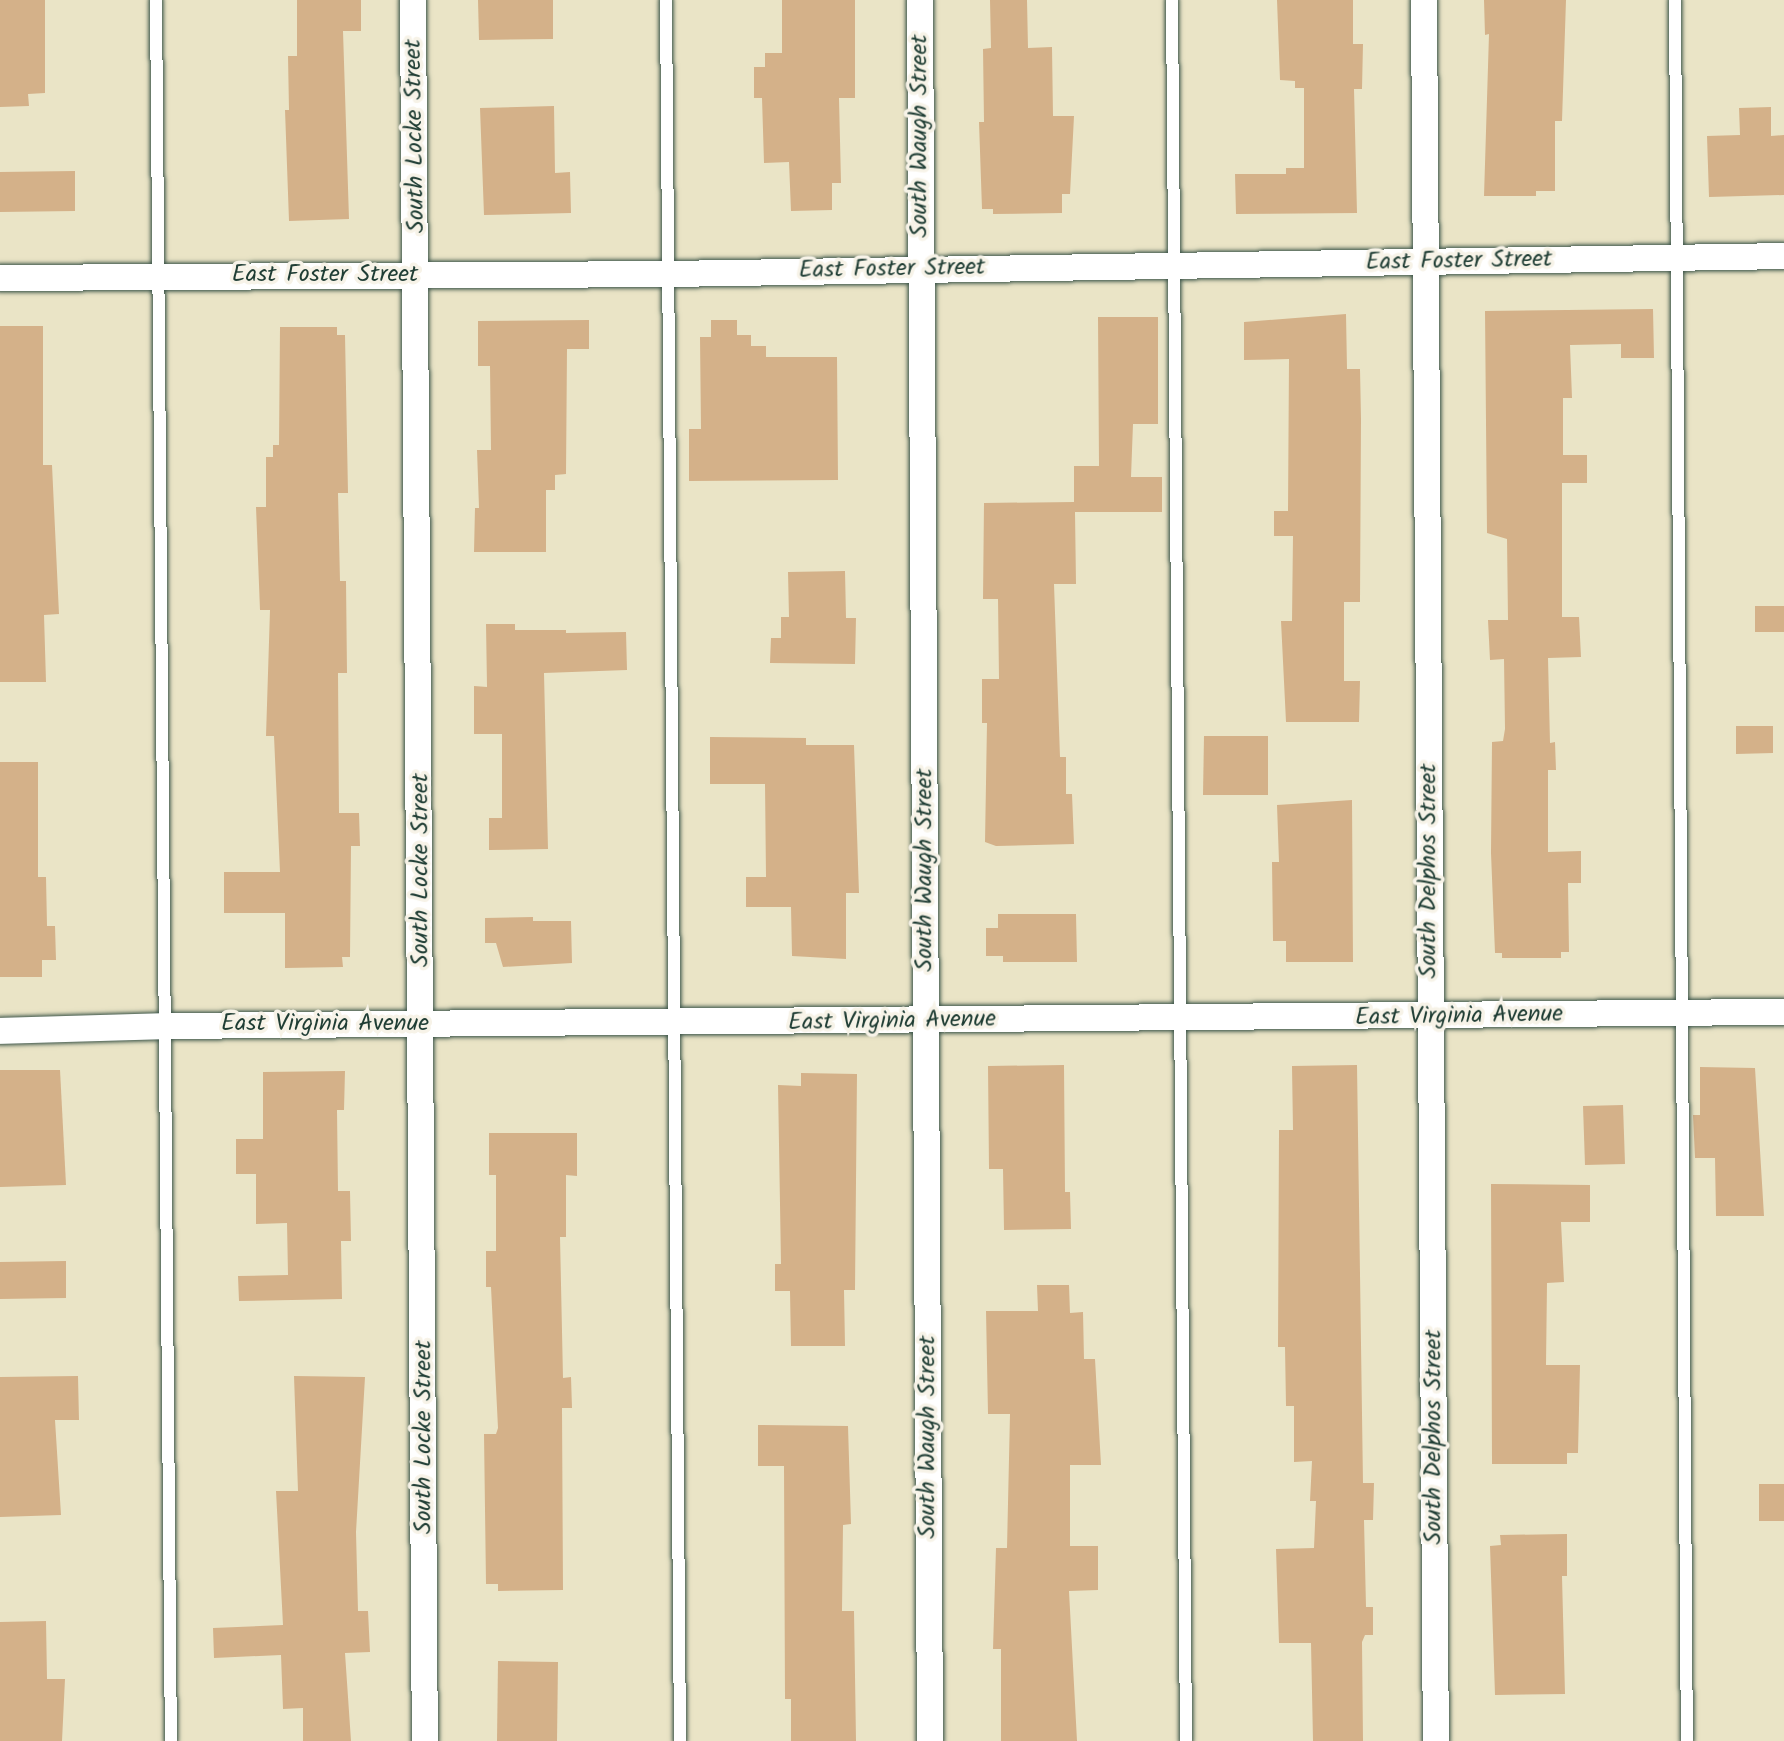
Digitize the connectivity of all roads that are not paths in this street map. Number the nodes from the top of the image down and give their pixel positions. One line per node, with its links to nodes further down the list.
1 (156, 0): 15 (lane)
2 (414, 0): 13 (street, South Locke Street)
3 (666, 0): 14 (lane)
4 (919, 0): 12 (street, South Waugh Street)
5 (1172, 0): 11 (lane)
6 (1424, 0): 10 (street, South Delphos Street)
7 (1675, 0): 9 (lane)
8 (1784, 256): 9 (street, East Foster Street)
9 (1677, 257): 10 (street, East Foster Street); 18 (lane)
10 (1426, 262): 11 (street, East Foster Street); 19 (street, South Delphos Street)
11 (1174, 267): 12 (street, East Foster Street); 20 (lane)
12 (921, 268): 14 (street, East Foster Street); 21 (street, South Waugh Street)
13 (416, 274): 14 (street, East Foster Street); 15 (street, East Foster Street); 22 (street, South Locke Street)
14 (668, 274): 23 (lane)
15 (159, 276): 16 (street, East Foster Street); 24 (lane)
16 (0, 278)
17 (1784, 1012): 18 (street, East Virginia Avenue)
18 (1682, 1013): 19 (street, East Virginia Avenue); 32 (lane)
19 (1430, 1017): 20 (street, East Virginia Avenue); 31 (street, South Delphos Street)
20 (1180, 1018): 21 (street, East Virginia Avenue); 30 (lane)
21 (927, 1021): 23 (street, East Virginia Avenue); 29 (street, South Waugh Street)
22 (422, 1024): 23 (street, East Virginia Avenue); 24 (street, East Virginia Avenue); 27 (street, South Locke Street)
23 (674, 1024): 28 (lane)
24 (165, 1026): 25 (street, East Virginia Avenue); 26 (lane)
25 (0, 1031)
26 (171, 1741)
27 (425, 1741)
28 (680, 1741)
29 (930, 1741)
30 (1186, 1741)
31 (1436, 1741)
32 (1687, 1741)

